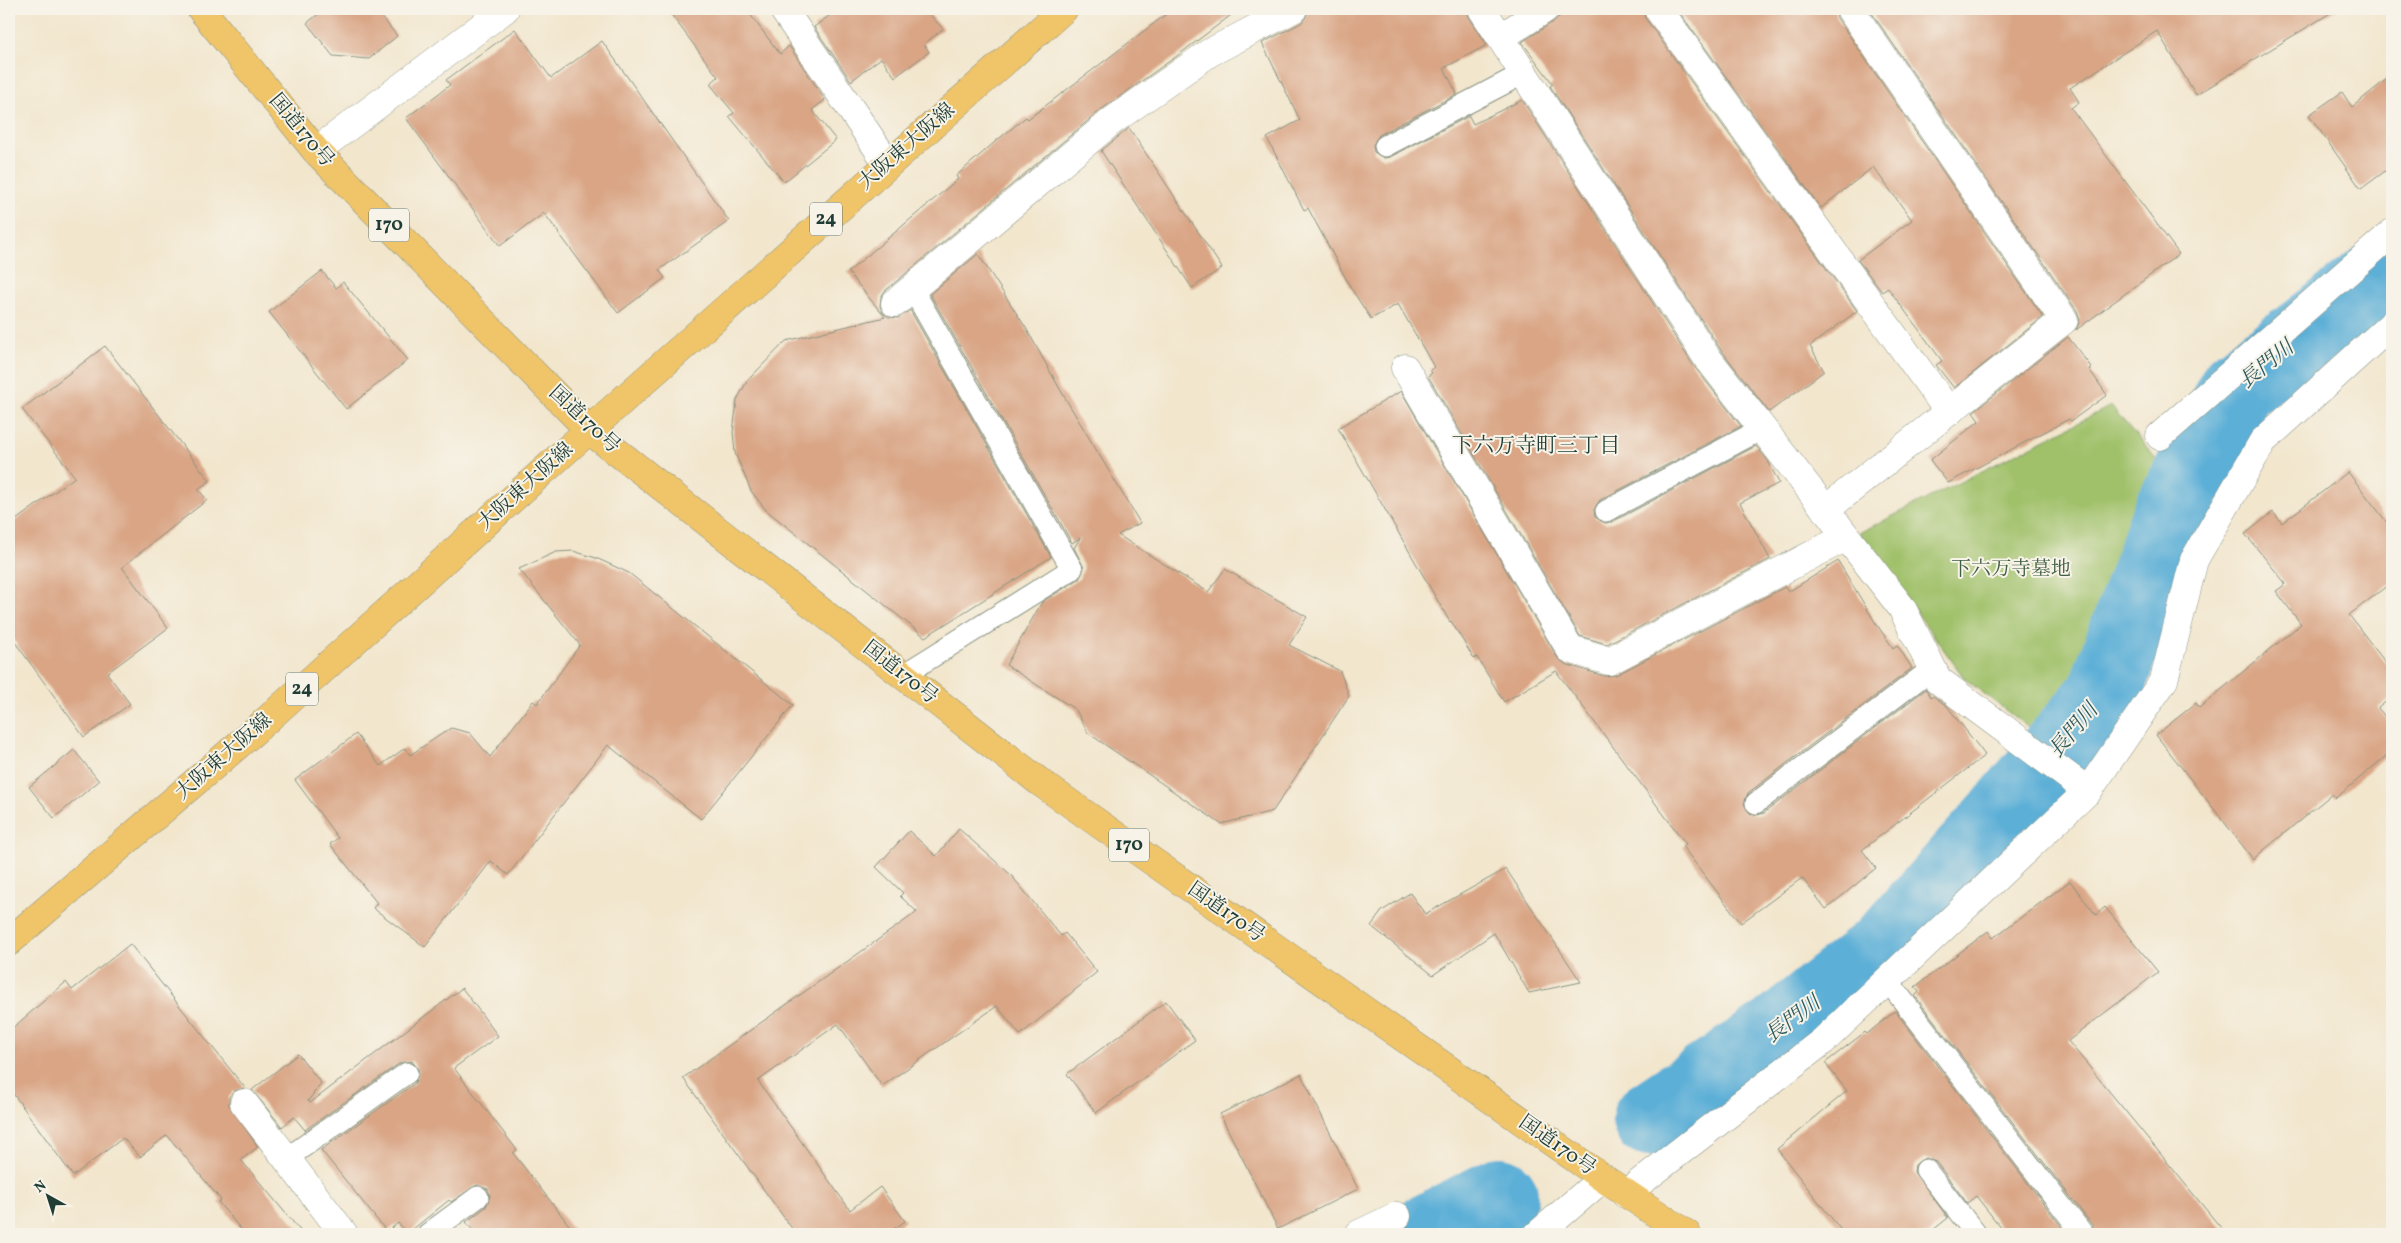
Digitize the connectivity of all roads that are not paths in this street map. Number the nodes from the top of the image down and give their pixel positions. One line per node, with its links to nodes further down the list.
1 (202, 9): 13 (main road, 国道170号 / 170)
2 (505, 9): 13 (street)
3 (783, 9): 14 (street)
4 (1064, 9): 14 (main road, 大阪東大阪線 / 24)
5 (1293, 9): 16 (street)
6 (1482, 9): 10 (street)
7 (1545, 9): 10 (street)
8 (1658, 9): 19 (street)
9 (1850, 9): 19 (street)
10 (1501, 37): 11 (street)
11 (1524, 73): 12 (lane); 20 (street)
12 (1384, 146)
13 (316, 151): 21 (main road, 国道170号 / 170)
14 (888, 164): 21 (main road, 大阪東大阪線 / 24)
15 (2392, 234): 22 (street)
16 (903, 295): 27 (lane)
17 (2392, 324): 28 (street)
18 (1405, 368): 25 (street)
19 (1949, 412): 23 (street)
20 (1762, 428): 23 (street); 24 (lane)
21 (589, 430): 27 (main road, 国道170号 / 170); 30 (main road, 大阪東大阪線 / 24)
22 (2160, 436)
23 (1825, 510): 25 (street)
24 (1606, 511)
25 (1846, 537): 26 (street)
26 (1932, 668): 28 (street); 29 (lane)
27 (903, 675): 36 (main road, 国道170号 / 170)
28 (2088, 791): 31 (street)
29 (1756, 803)
30 (9, 942)
31 (1887, 980): 37 (street); 46 (lane)
32 (408, 1073): 34 (lane)
33 (244, 1103): 34 (street)
34 (286, 1159): 40 (street)
35 (1926, 1170): 45 (lane)
36 (1603, 1178): 37 (main road, 国道170号 / 170); 43 (street)
37 (1625, 1194): 44 (main road, 国道170号 / 170)
38 (478, 1197): 41 (lane)
39 (1397, 1216): 42 (street)
40 (344, 1234)
41 (428, 1234)
42 (1359, 1234)
43 (1538, 1234)
44 (1688, 1234)
45 (1976, 1234)
46 (2082, 1234)

